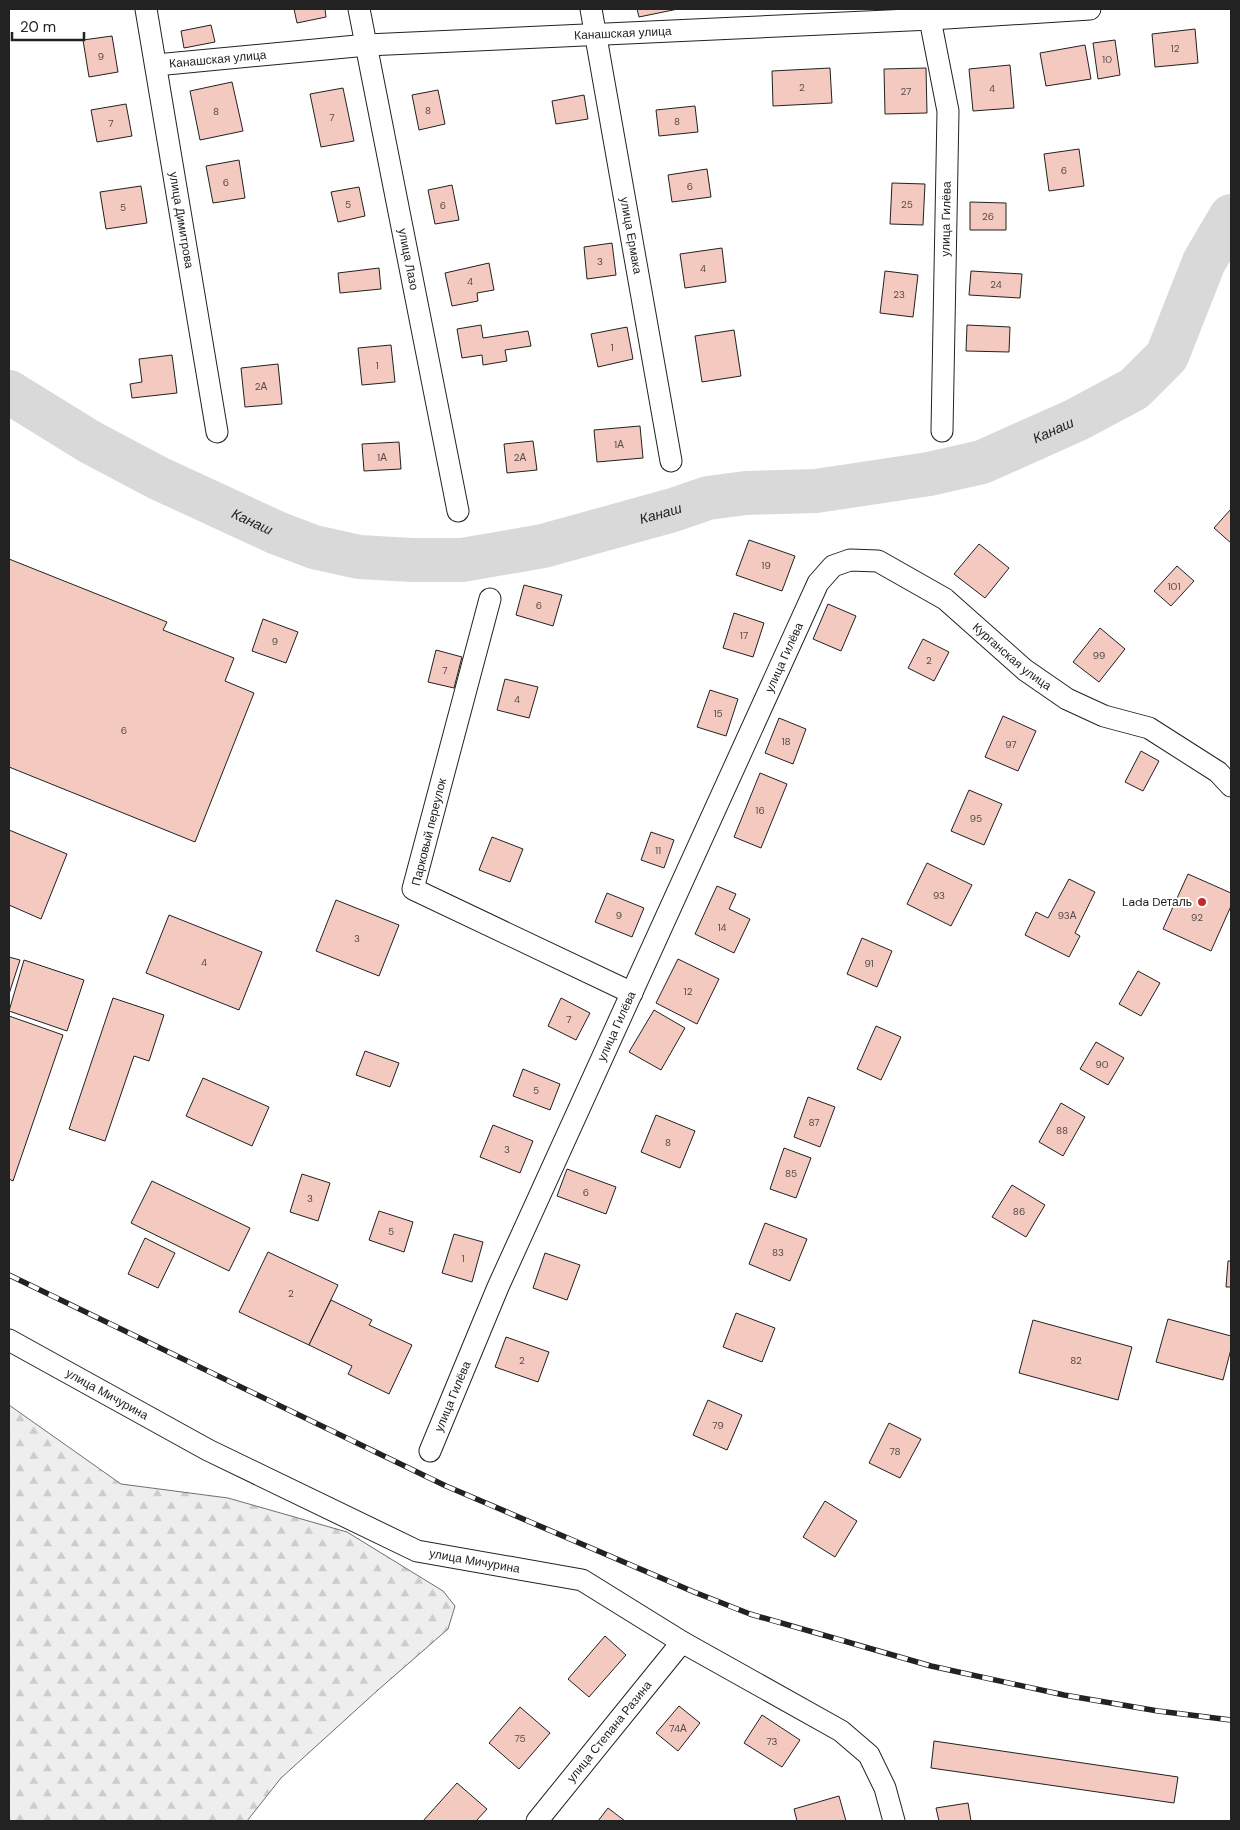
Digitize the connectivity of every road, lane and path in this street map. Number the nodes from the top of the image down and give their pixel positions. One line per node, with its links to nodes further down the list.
1 (146, 9): 8 (street, улица Димитрова)
2 (359, 9): 7 (street, улица Лазо)
3 (591, 9): 6 (street, улица Ермака)
4 (1090, 9): 5 (street, Канашская улица)
5 (929, 14): 6 (street, Канашская улица); 9 (street, улица Гилёва)
6 (596, 34): 7 (street, Канашская улица); 11 (street, улица Ермака)
7 (366, 45): 8 (street, Канашская улица); 12 (street, улица Лазо)
8 (156, 65): 10 (street, улица Димитрова)
9 (942, 431)
10 (217, 432)
11 (671, 461)
12 (458, 510)
13 (490, 599): 16 (street, Парковый переулок)
14 (809, 605): 15 (street, Курганская улица); 16 (street, улица Гилёва)
15 (1231, 786)
16 (632, 993): 18 (street, улица Гилёва)
17 (9, 1340): 19 (street, улица Мичурина)
18 (430, 1451)
19 (682, 1642): 20 (street, улица Степана Разина); 21 (street, улица Мичурина)
20 (538, 1821)
21 (894, 1821)

